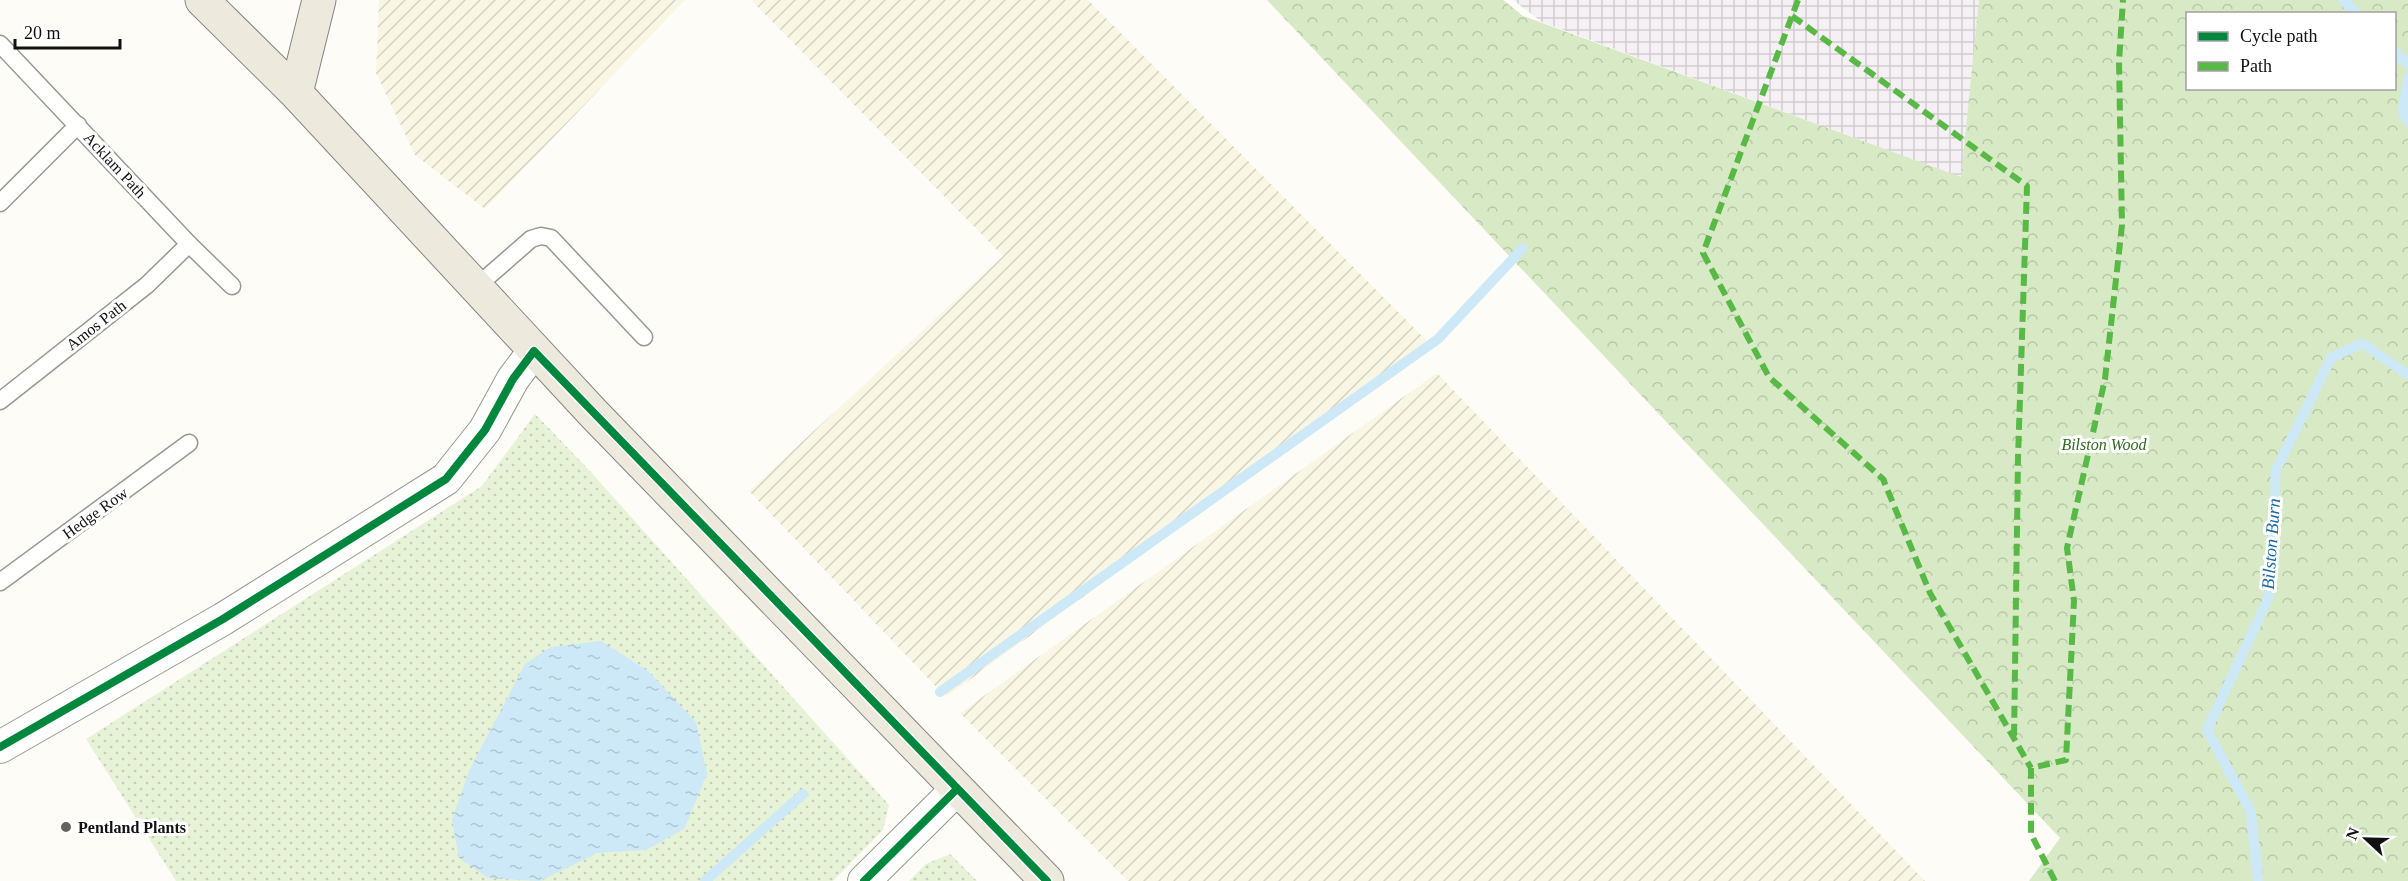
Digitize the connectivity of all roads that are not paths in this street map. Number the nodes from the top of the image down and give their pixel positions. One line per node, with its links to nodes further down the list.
1 (202, 0): 4 (main road)
2 (319, 0): 4 (main road)
3 (0, 44): 5 (lane, Acklam Path)
4 (296, 93): 9 (main road)
5 (78, 125): 6 (lane); 7 (lane, Acklam Path)
6 (0, 202)
7 (189, 244): 8 (lane, Acklam Path); 12 (lane, Amos Path)
8 (232, 286)
9 (476, 287): 10 (lane); 11 (main road)
10 (644, 337)
11 (534, 351): 15 (street); 16 (main road)
12 (0, 401)
13 (189, 443): 14 (lane, Hedge Row)
14 (0, 582)
15 (0, 747)
16 (957, 789): 17 (street); 18 (main road)
17 (864, 881)
18 (1047, 881)

